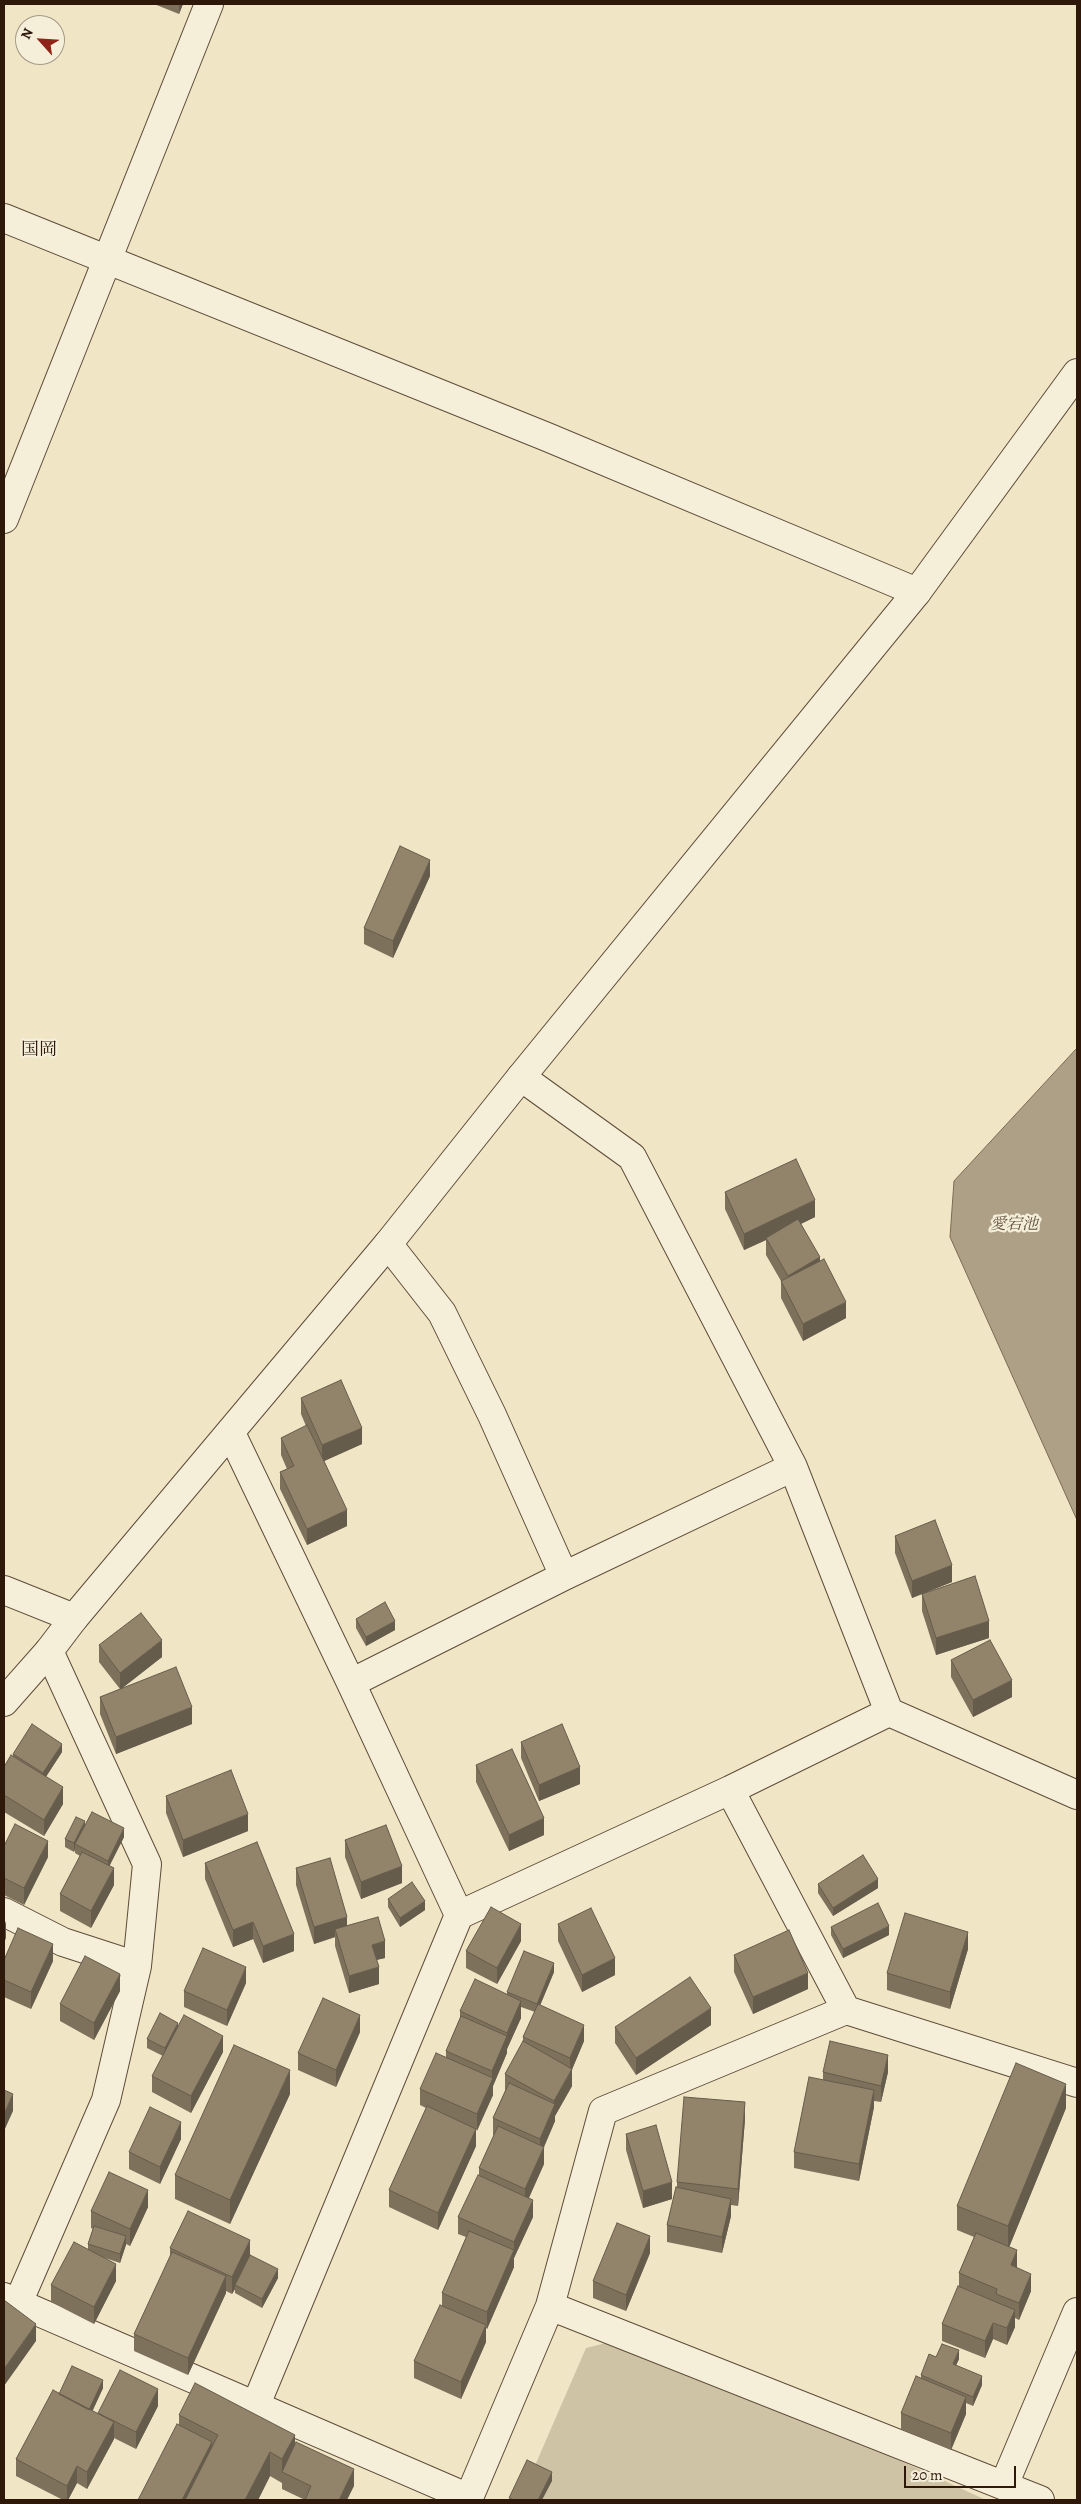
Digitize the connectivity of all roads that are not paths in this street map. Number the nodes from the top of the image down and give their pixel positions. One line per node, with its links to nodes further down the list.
1 (209, 4): 3 (street)
2 (4, 218): 3 (street)
3 (108, 258): 5 (street); 6 (street)
4 (1077, 373): 6 (street)
5 (4, 519)
6 (917, 592): 7 (street)
7 (521, 1078): 8 (street); 10 (street)
8 (388, 1244): 9 (street); 11 (street)
9 (231, 1433): 13 (street); 15 (street)
10 (793, 1467): 11 (street); 17 (street)
11 (564, 1576): 15 (street)
12 (4, 1590): 13 (street)
13 (74, 1618): 14 (street)
14 (50, 1651): 16 (street); 22 (street)
15 (351, 1683): 21 (street)
16 (4, 1702)
17 (889, 1712): 18 (street); 19 (street)
18 (730, 1790): 21 (street); 23 (street)
19 (1077, 1795)
20 (4, 1912): 22 (street)
21 (459, 1915): 28 (street)
22 (137, 1966): 25 (street)
23 (846, 2010): 24 (street); 26 (street)
24 (1077, 2083)
25 (11, 2300): 28 (street)
26 (550, 2306): 29 (street); 30 (street)
27 (1077, 2312): 29 (street)
28 (255, 2407): 30 (street)
29 (1004, 2485): 31 (street)
30 (469, 2499)
31 (1040, 2500)

